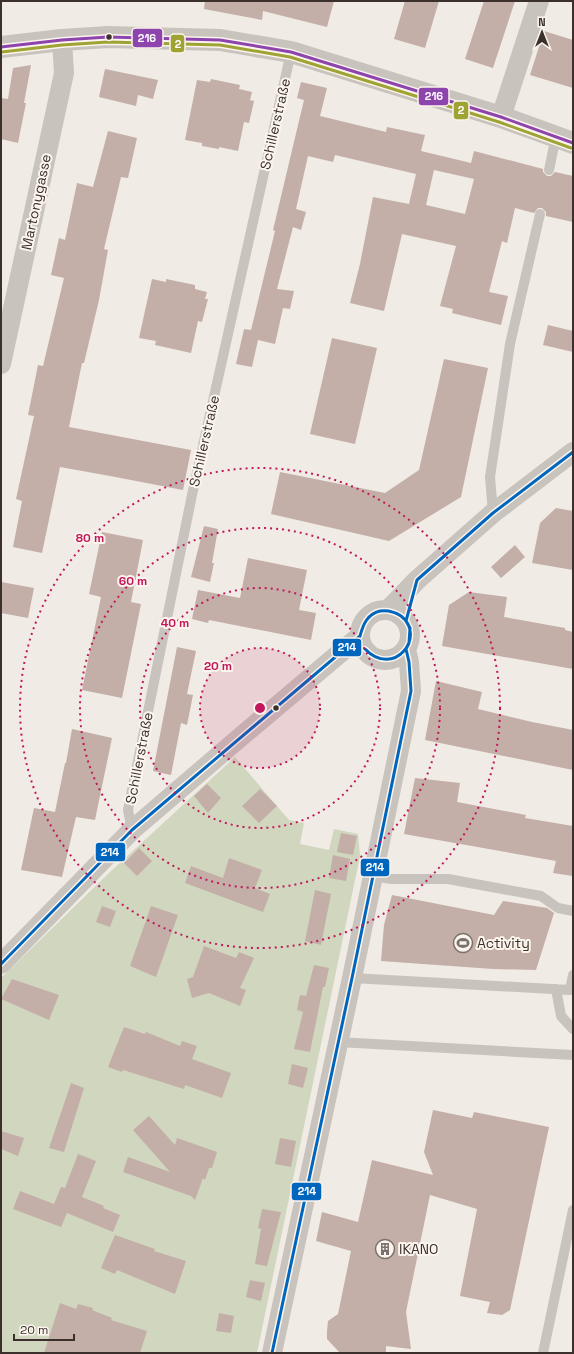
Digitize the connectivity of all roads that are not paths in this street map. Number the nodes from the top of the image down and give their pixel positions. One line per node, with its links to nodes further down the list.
1 (539, 1): 5 (street)
2 (62, 40): 3 (street); 4 (street); 9 (street, Martonygasse)
3 (1, 48)
4 (291, 52): 5 (street); 19 (lane, Schillerstraße)
5 (502, 117): 6 (street)
6 (564, 140): 7 (lane)
7 (549, 170)
8 (540, 214): 11 (lane)
9 (1, 364)
10 (573, 452): 11 (street)
11 (493, 513): 12 (street)
12 (418, 580): 13 (street); 14 (street)
13 (388, 610): 14 (street); 15 (street)
14 (406, 621): 16 (street)
15 (363, 643): 17 (street); 19 (street)
16 (406, 650): 17 (street); 18 (street)
17 (388, 660): 18 (street)
18 (410, 691): 20 (street)
19 (132, 830): 22 (street)
20 (373, 876): 21 (lane); 24 (street)
21 (573, 911)
22 (1, 964)
23 (573, 976): 26 (lane)
24 (352, 978): 25 (lane); 28 (street)
25 (556, 989): 26 (lane); 27 (lane)
26 (571, 990)
27 (573, 1029)
28 (338, 1042): 29 (lane); 31 (street)
29 (573, 1055)
30 (573, 1210): 32 (lane)
31 (272, 1353)
32 (543, 1353)

